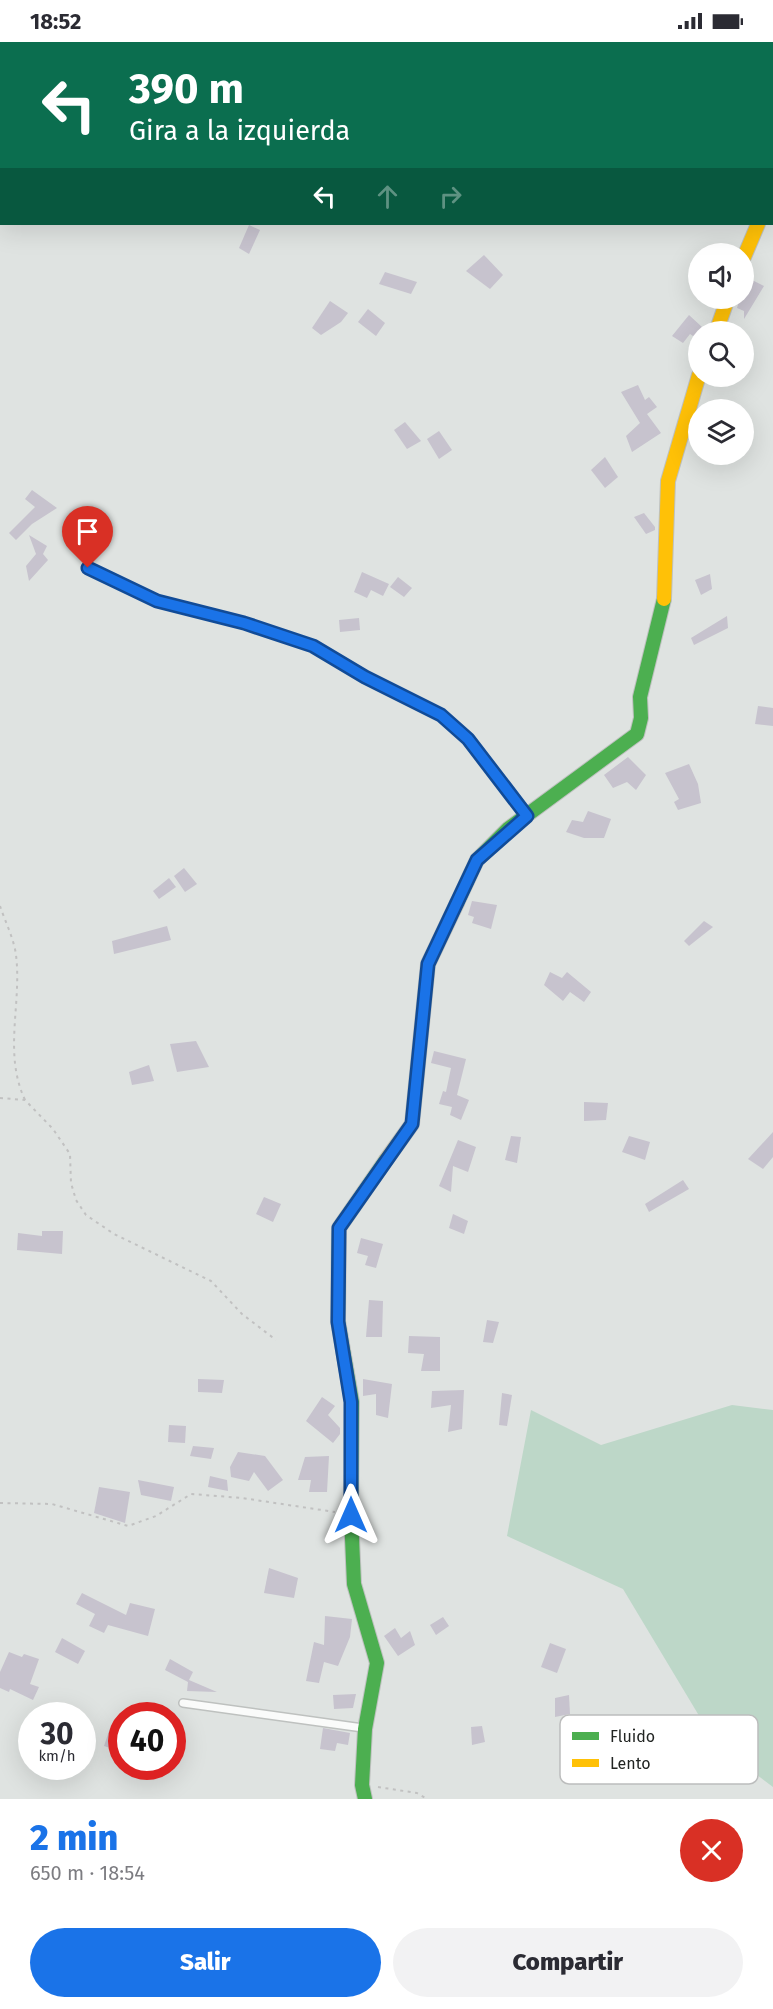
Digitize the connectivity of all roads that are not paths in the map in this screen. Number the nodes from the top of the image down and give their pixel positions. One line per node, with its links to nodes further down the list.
1 (758, 225): 2 (street)
2 (750, 243)
3 (695, 387): 5 (street)
4 (88, 568): 5 (lane)
5 (527, 816): 7 (street)
6 (186, 1703): 7 (lane)
7 (366, 1729): 8 (street)
8 (364, 1792)

